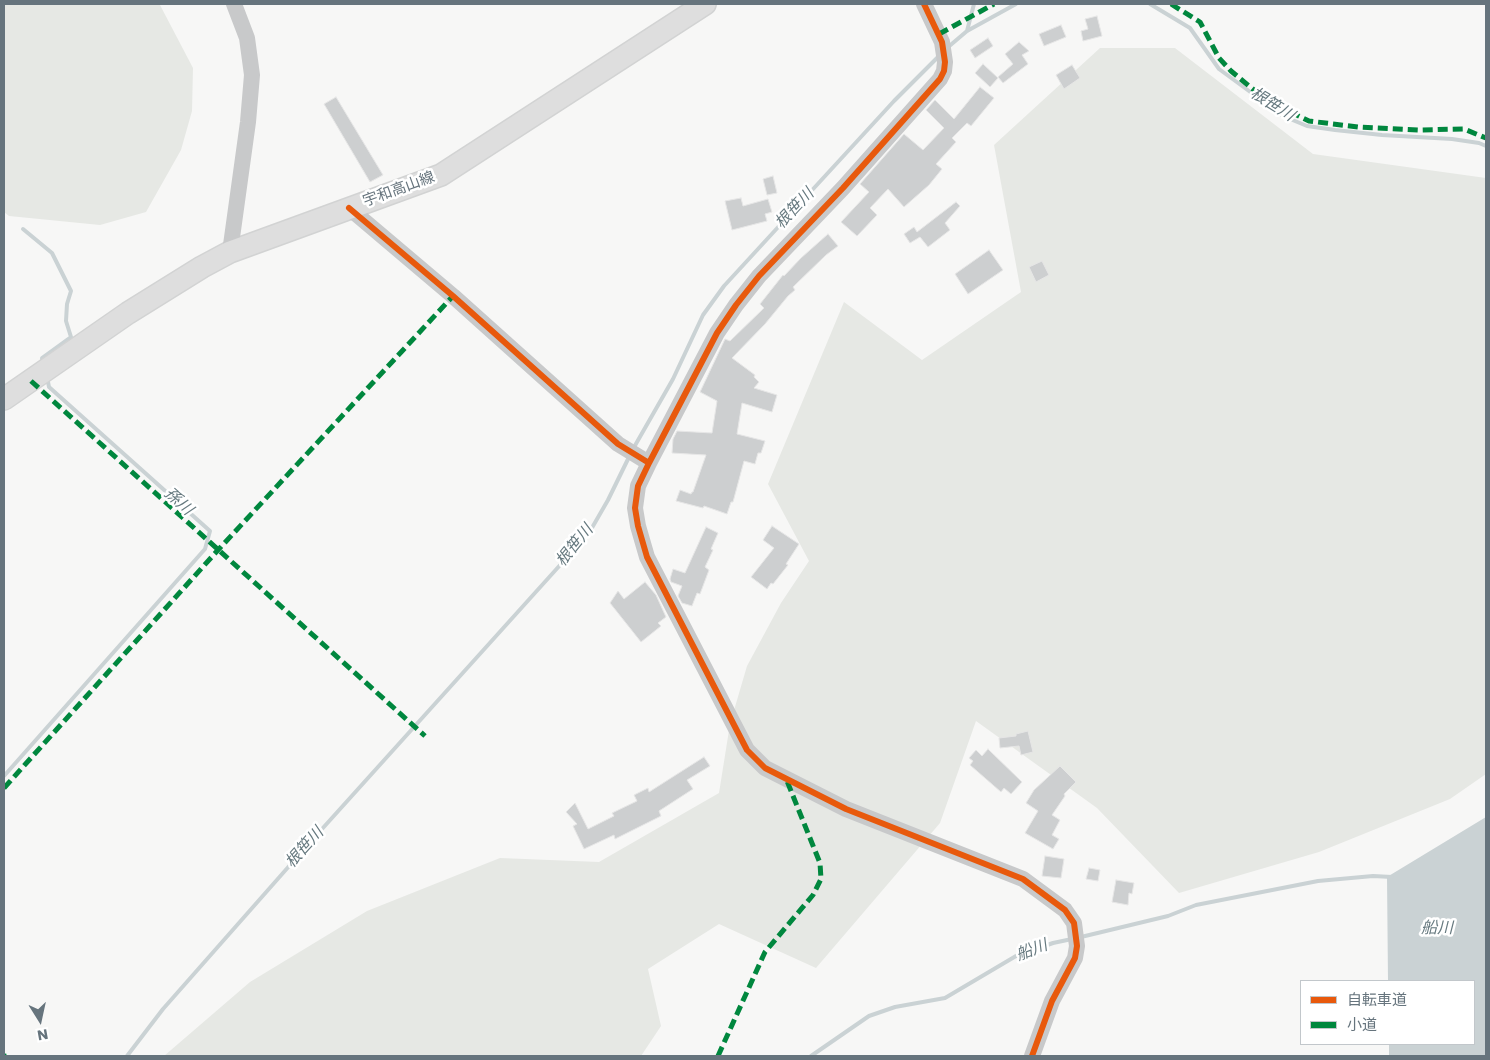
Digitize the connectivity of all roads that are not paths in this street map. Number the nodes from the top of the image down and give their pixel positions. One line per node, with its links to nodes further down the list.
1 (234, 4): 5 (street)
2 (705, 4): 4 (main road, 宇和高山線)
3 (924, 4): 7 (street)
4 (349, 208): 5 (main road, 宇和高山線); 7 (street)
5 (230, 252): 6 (main road, 宇和高山線)
6 (4, 399)
7 (646, 461): 8 (street)
8 (1032, 1056)

